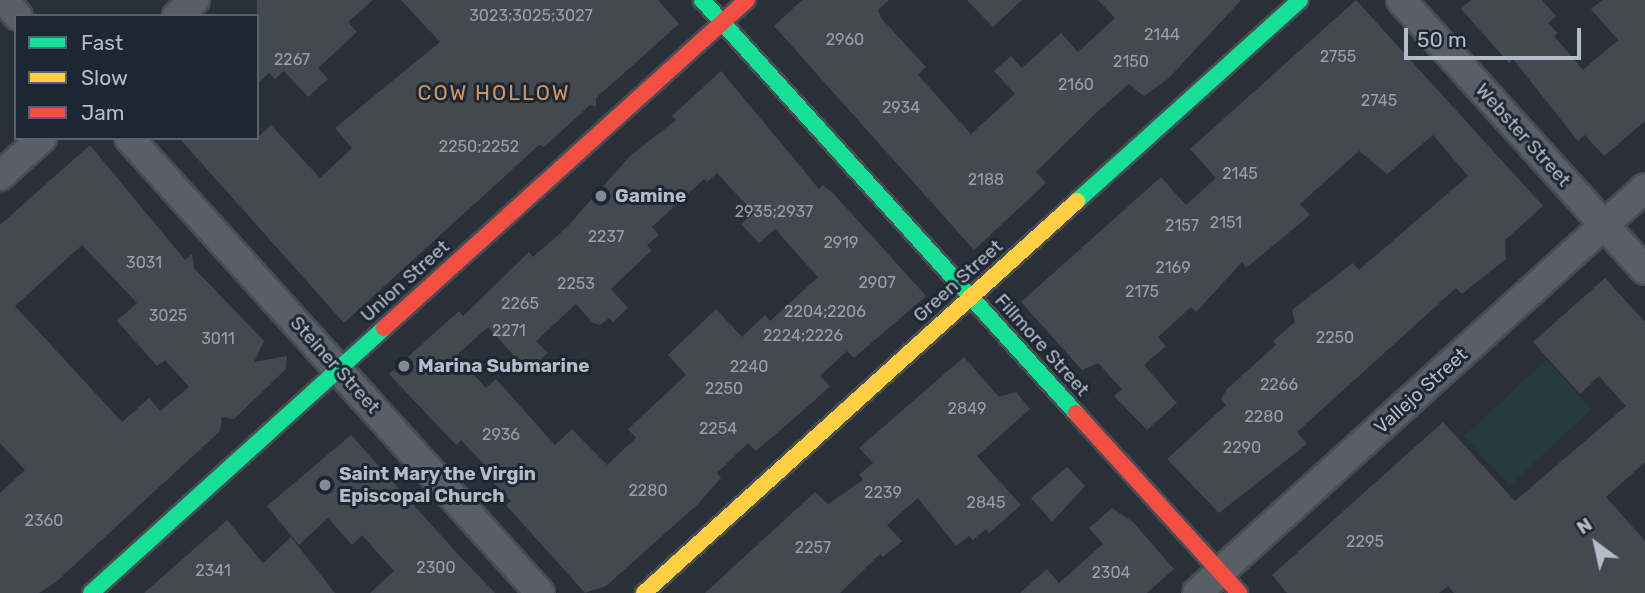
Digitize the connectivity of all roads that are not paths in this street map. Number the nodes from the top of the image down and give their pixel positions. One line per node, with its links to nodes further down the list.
1 (4, 0): 7 (street)
2 (195, 0): 8 (street)
3 (702, 0): 9 (street, Fillmore Street)
4 (747, 0): 9 (street, Union Street)
5 (1300, 0): 16 (street, Green Street)
6 (1401, 0): 14 (street, Webster Street)
7 (16, 14)
8 (179, 14)
9 (722, 22): 16 (street, Fillmore Street); 17 (street, Union Street)
10 (40, 140): 12 (street)
11 (131, 140): 17 (street, Steiner Street)
12 (0, 176)
13 (1645, 188): 14 (street, Vallejo Street)
14 (1605, 225): 15 (street, Webster Street); 18 (street, Vallejo Street)
15 (1645, 270)
16 (971, 297): 18 (street, Fillmore Street); 21 (street, Green Street)
17 (338, 370): 19 (street, Union Street); 20 (street, Steiner Street)
18 (1220, 572): 22 (street, Vallejo Street); 23 (street, Fillmore Street)
19 (91, 593)
20 (540, 593)
21 (644, 593)
22 (1197, 593)
23 (1239, 593)

